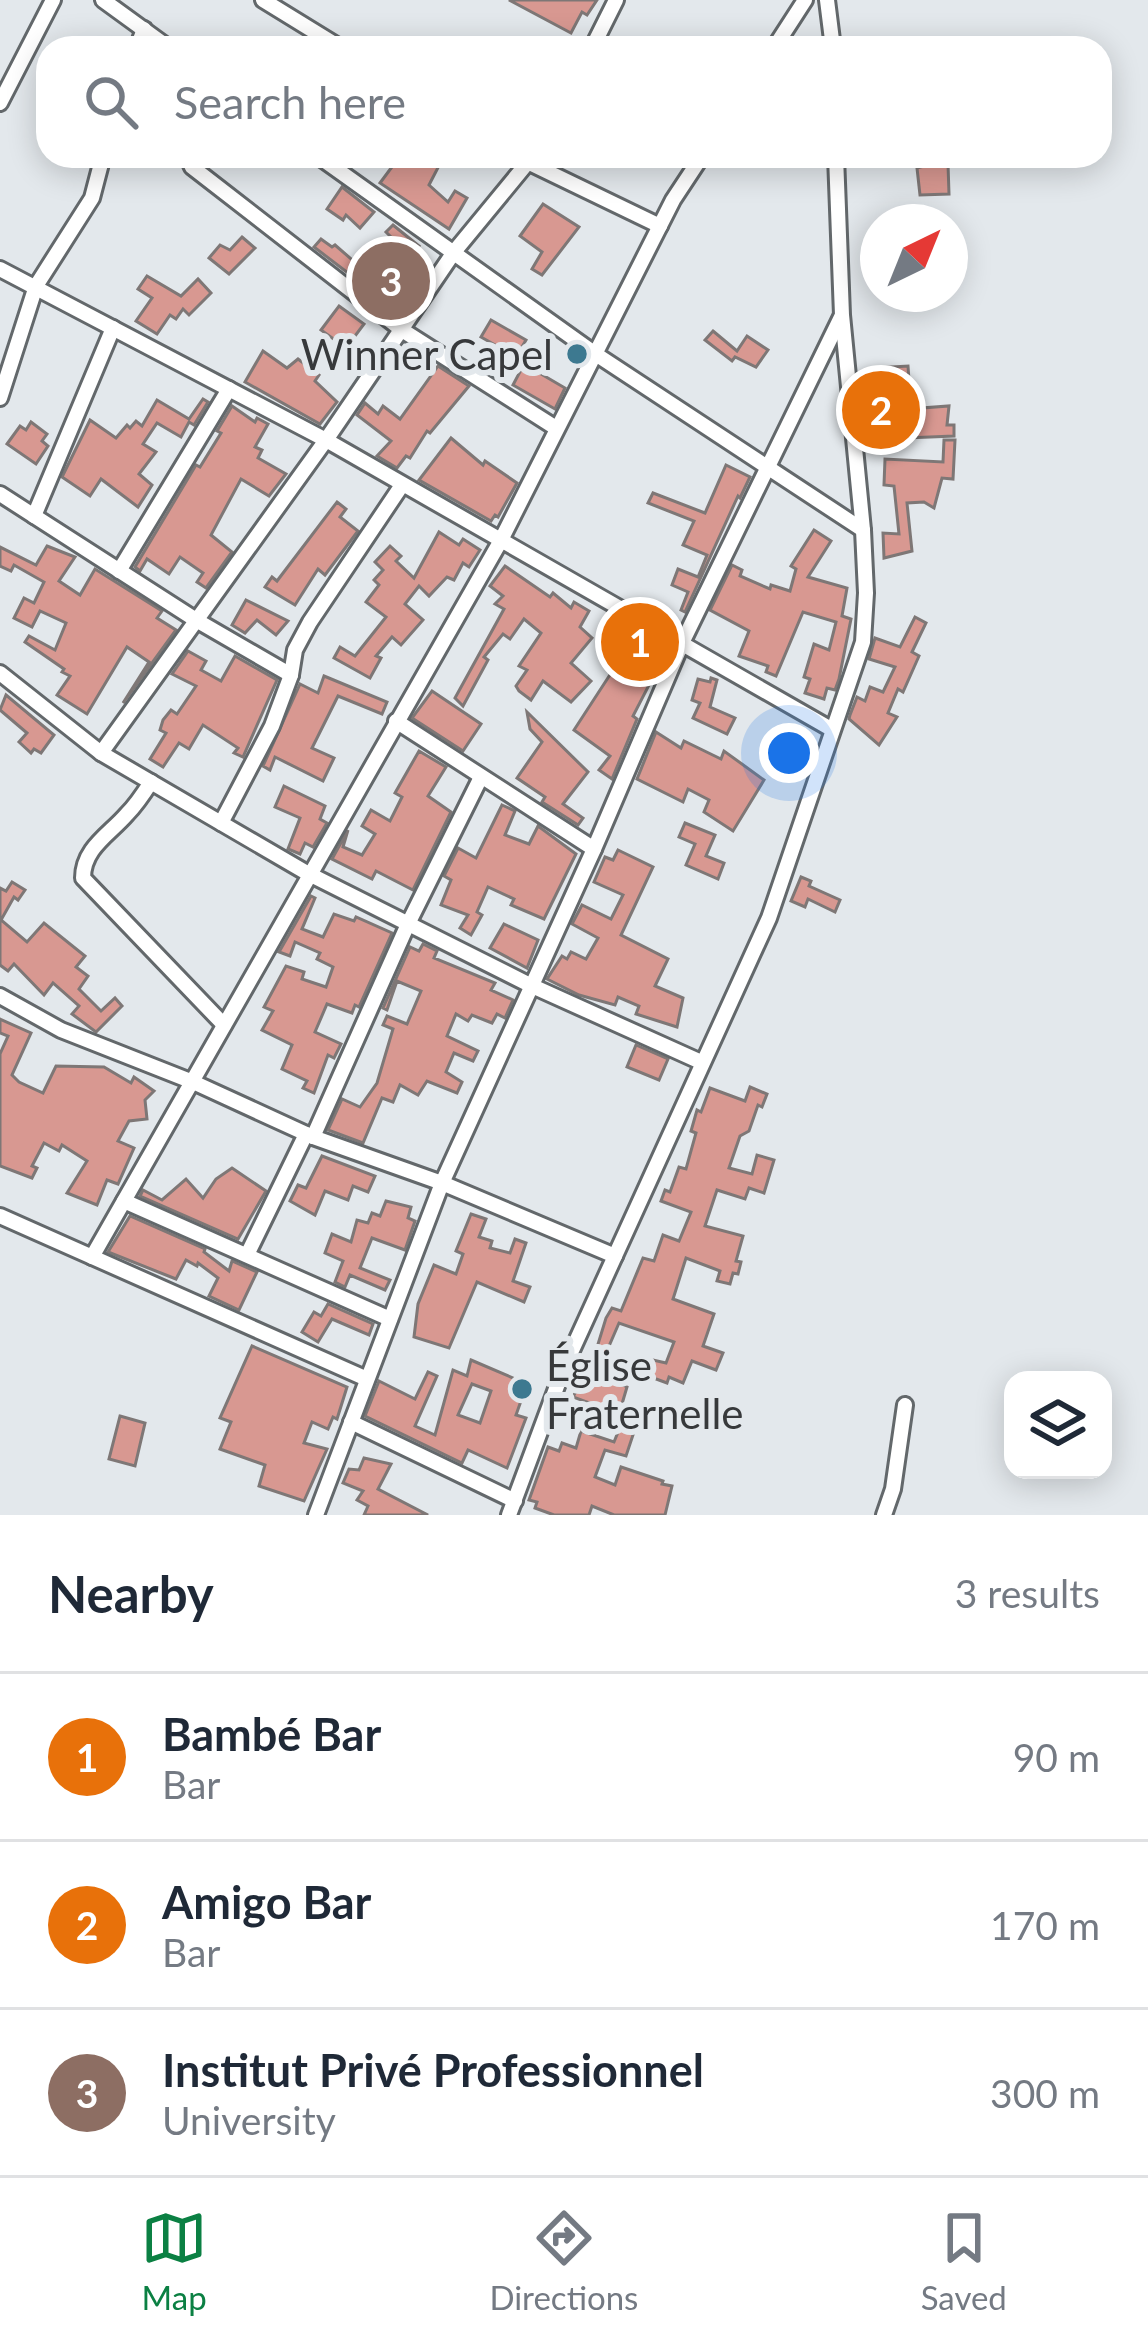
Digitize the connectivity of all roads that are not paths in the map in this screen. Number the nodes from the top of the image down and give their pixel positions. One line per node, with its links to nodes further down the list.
1 (53, 0): 14 (street)
2 (103, 0): 7 (street)
3 (263, 0): 10 (street)
4 (616, 0): 11 (street)
5 (805, 0): 12 (street)
6 (826, 0): 13 (street)
7 (144, 29): 8 (street); 9 (street)
8 (141, 36)
9 (154, 36)
10 (322, 36)
11 (598, 36)
12 (781, 36)
13 (831, 36)
14 (0, 103)
15 (100, 168): 25 (street)
16 (193, 168): 28 (street)
17 (335, 168): 23 (street)
18 (525, 168): 23 (street)
19 (545, 168): 22 (street)
20 (695, 168): 22 (street)
21 (836, 168): 26 (street)
22 (660, 226): 29 (street)
23 (454, 252): 28 (street); 29 (street)
24 (0, 269): 25 (street)
25 (36, 286): 27 (street); 31 (street)
26 (842, 315): 34 (street); 38 (street)
27 (113, 328): 30 (street); 37 (street)
28 (402, 331): 32 (street); 33 (street)
29 (594, 353): 32 (street); 34 (street)
30 (229, 389): 33 (street); 40 (street)
31 (0, 398)
32 (556, 428): 39 (street)
33 (326, 440): 35 (street); 41 (street)
34 (766, 469): 38 (street); 42 (street)
35 (402, 484): 39 (street); 44 (street)
36 (0, 494): 37 (street)
37 (34, 516): 40 (street)
38 (863, 530): 46 (street)
39 (500, 542): 42 (street); 45 (street)
40 (118, 571): 41 (street)
41 (196, 620): 44 (street); 47 (street)
42 (683, 641): 46 (street); 51 (street)
43 (0, 673): 47 (street)
44 (291, 675): 50 (street)
45 (396, 721): 48 (street); 52 (street)
46 (832, 729): 57 (street)
47 (101, 753): 49 (street)
48 (481, 777): 51 (street); 53 (street)
49 (152, 782): 50 (street); 56 (street)
50 (220, 823): 52 (street)
51 (594, 849): 54 (street)
52 (308, 873): 53 (street); 56 (street)
53 (408, 923): 54 (street); 59 (street)
54 (530, 985): 57 (street); 60 (street)
55 (0, 995): 58 (street)
56 (224, 1025): 58 (street)
57 (701, 1062): 64 (street)
58 (193, 1082): 59 (street); 61 (street)
59 (309, 1135): 60 (street); 63 (street)
60 (442, 1183): 64 (street); 66 (street)
61 (124, 1201): 63 (street); 65 (street)
62 (0, 1216): 65 (street)
63 (248, 1255): 66 (street)
64 (615, 1256): 70 (street)
65 (92, 1257): 67 (street)
66 (390, 1319): 67 (street)
67 (367, 1379): 69 (street)
68 (905, 1405): 72 (street)
69 (351, 1422): 70 (street); 71 (street)
70 (512, 1508)
71 (316, 1515)
72 (884, 1515)

